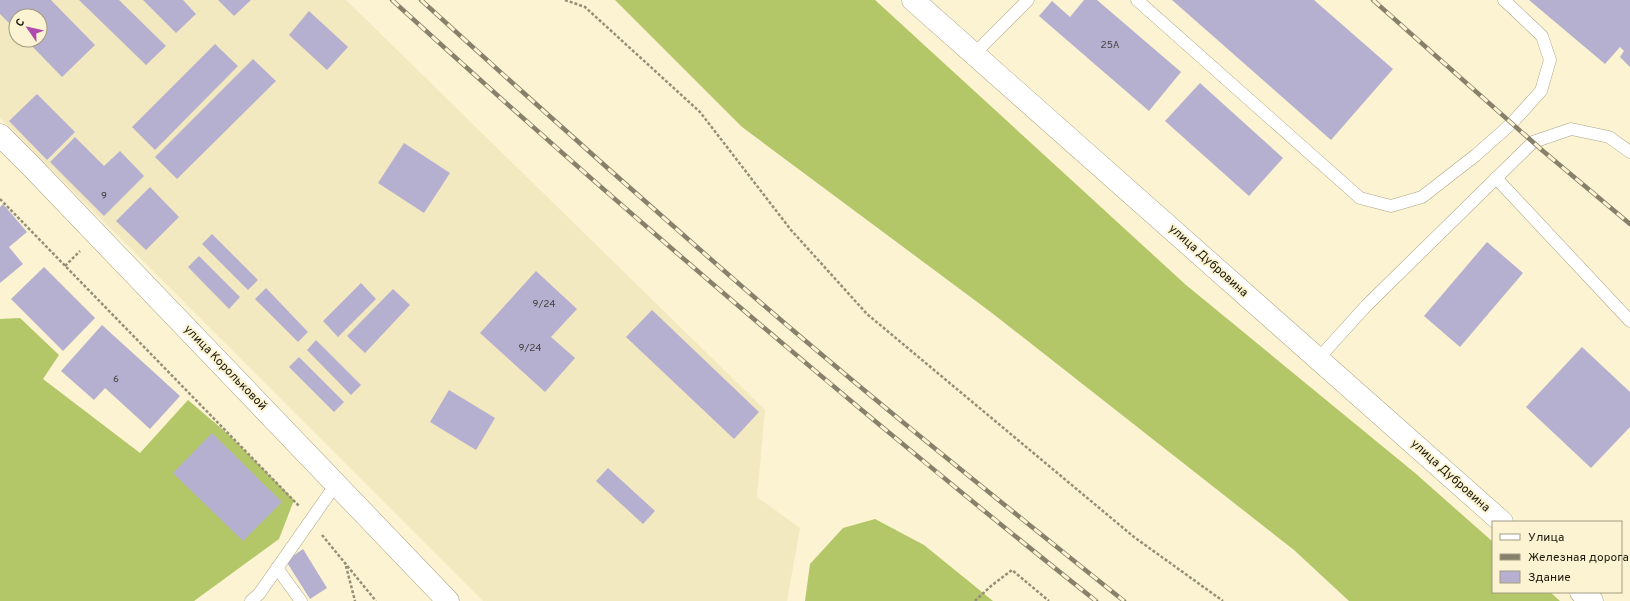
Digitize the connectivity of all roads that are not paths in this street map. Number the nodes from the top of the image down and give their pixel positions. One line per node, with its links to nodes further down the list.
1 (913, 0): 5 (main road, улица Дубровина)
2 (1028, 0): 5 (lane)
3 (1137, 0): 4 (lane)
4 (1504, 0)
5 (974, 54): 10 (main road, улица Дубровина)
6 (0, 136): 11 (main road, улица Корольковой)
7 (1630, 152): 8 (lane)
8 (1496, 178): 9 (lane); 10 (lane)
9 (1630, 321)
10 (1318, 358): 12 (main road, улица Дубровина)
11 (336, 484): 13 (lane); 17 (main road, улица Корольковой)
12 (1501, 521)
13 (277, 568): 15 (lane); 16 (lane)
14 (1582, 593): 18 (main road)
15 (251, 601)
16 (301, 601)
17 (448, 601)
18 (1592, 601)

